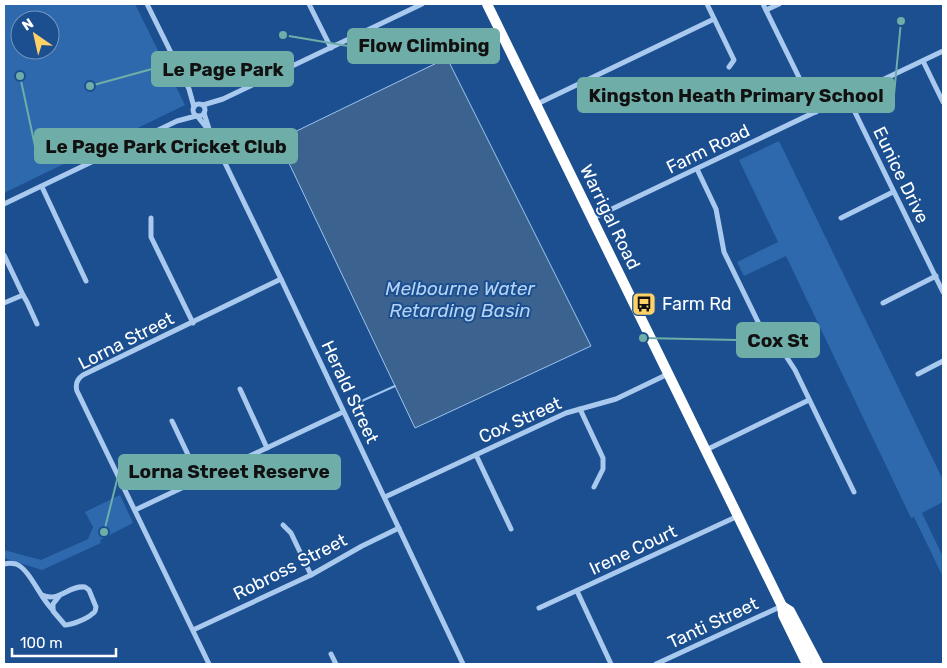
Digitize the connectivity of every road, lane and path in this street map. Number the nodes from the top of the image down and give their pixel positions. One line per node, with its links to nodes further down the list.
1 (147, 4): 14 (street)
2 (309, 4): 10 (street)
3 (422, 4): 10 (street)
4 (488, 4): 18 (highway, Warrigal Road)
5 (706, 4): 9 (street)
6 (763, 4): 8 (street)
7 (779, 4): 8 (street)
8 (766, 10): 22 (street)
9 (714, 19): 13 (street); 18 (street)
10 (330, 48): 16 (street)
11 (943, 51): 12 (street, Farm Road)
12 (923, 61): 15 (street, Farm Road); 17 (street)
13 (730, 67)
14 (189, 89): 19 (street); 20 (street)
15 (848, 98): 22 (street, Farm Road); 28 (street, Eunice Drive)
16 (223, 99): 19 (street); 21 (street)
17 (943, 102)
18 (537, 104): 31 (highway, Warrigal Road)
19 (201, 105): 20 (street); 21 (street)
20 (193, 108): 23 (street); 24 (street)
21 (205, 112): 23 (street); 25 (street, Herald Street)
22 (816, 112): 26 (street, Farm Road)
23 (197, 116): 24 (street); 25 (street, Herald Street)
24 (177, 121): 27 (street)
25 (210, 132): 35 (street, Herald Street)
26 (697, 170): 31 (street, Farm Road); 47 (street)
27 (42, 186): 29 (street); 36 (street)
28 (893, 192): 32 (street); 34 (street, Eunice Drive)
29 (4, 204)
30 (151, 218): 41 (street)
31 (593, 218): 44 (highway, Warrigal Road)
32 (841, 218)
33 (4, 255): 38 (street)
34 (936, 276): 37 (street, Eunice Drive); 40 (street)
35 (281, 279): 41 (street, Lorna Street); 49 (street, Herald Street)
36 (86, 281)
37 (943, 292)
38 (23, 295): 39 (street); 42 (street)
39 (4, 303)
40 (883, 303)
41 (192, 323): 58 (street, Lorna Street)
42 (37, 324)
43 (943, 361): 45 (street)
44 (669, 373): 48 (street, Cox Street); 52 (highway, Warrigal Road)
45 (918, 374)
46 (240, 388): 51 (street)
47 (809, 400): 52 (street); 56 (street)
48 (580, 409): 53 (street, Cox Street); 55 (street)
49 (343, 412): 51 (street); 57 (street, Herald Street)
50 (172, 421): 54 (street)
51 (267, 448): 54 (street)
52 (706, 450): 59 (highway, Warrigal Road)
53 (476, 455): 57 (street, Cox Street); 62 (street)
54 (200, 480): 58 (street)
55 (594, 487)
56 (854, 492)
57 (384, 497): 61 (street, Herald Street)
58 (136, 510): 71 (street, Lorna Street)
59 (738, 516): 65 (street, Irene Court); 68 (highway, Warrigal Road)
60 (283, 525): 64 (street)
61 (400, 528): 64 (street, Robross Street); 75 (street, Herald Street)
62 (512, 529)
63 (4, 564): 66 (street)
64 (311, 575): 71 (street, Robross Street)
65 (577, 591): 69 (street, Irene Court); 76 (street)
66 (42, 595): 67 (street); 70 (street)
67 (60, 595): 70 (street); 70 (street)
68 (782, 606): 77 (street, Tanti Street); 78 (highway, Warrigal Road); 79 (highway, Warrigal Road)
69 (539, 608)
70 (53, 611)
71 (193, 630): 73 (street, Lorna Street)
72 (331, 654): 74 (street)
73 (210, 664)
74 (336, 664)
75 (463, 664)
76 (611, 664)
77 (656, 664)
78 (807, 664)
79 (818, 664)

